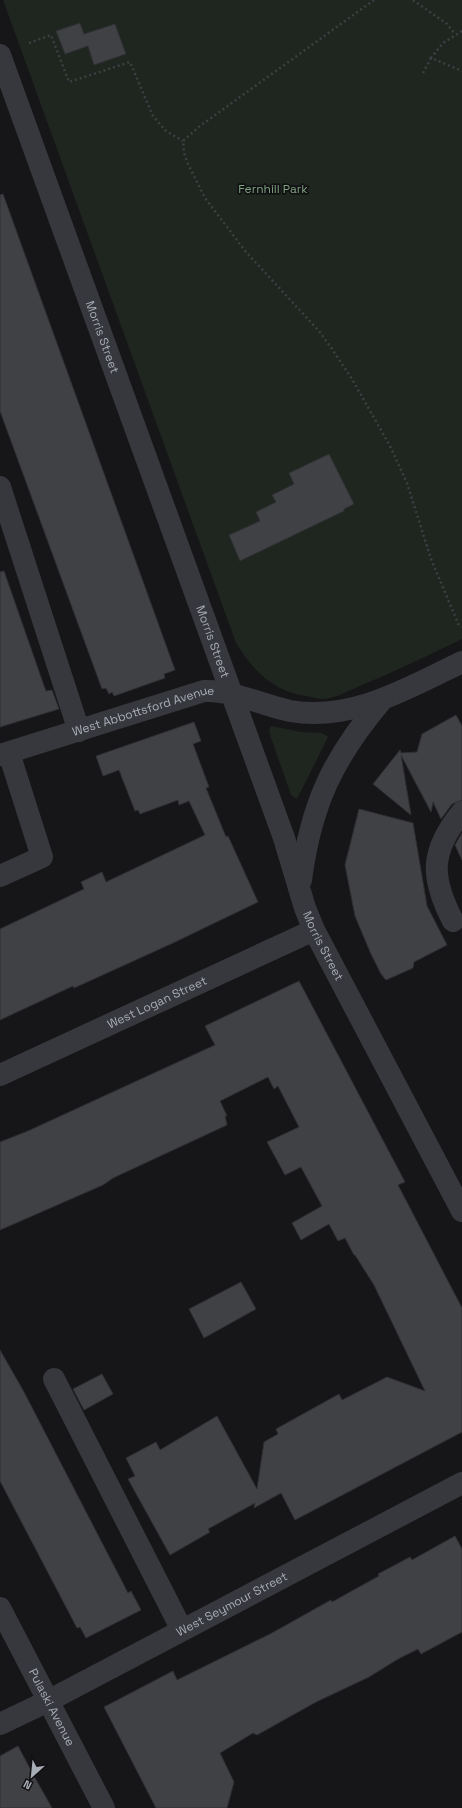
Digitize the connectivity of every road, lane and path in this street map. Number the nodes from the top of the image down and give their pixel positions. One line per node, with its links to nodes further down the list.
1 (374, 0): 11 (path)
2 (413, 0): 4 (path)
3 (462, 31): 4 (path)
4 (455, 34): 7 (path)
5 (29, 43): 11 (path)
6 (0, 55): 10 (street, Morris Street)
7 (431, 58): 8 (path); 9 (path)
8 (462, 71)
9 (423, 73)
10 (5, 84): 15 (street, Morris Street)
11 (183, 141): 13 (path)
12 (0, 487): 17 (street)
13 (460, 628)
14 (462, 662): 16 (street, West Abbottsford Avenue)
15 (233, 694): 16 (street, West Abbottsford Avenue); 17 (street, West Abbottsford Avenue); 21 (street, Morris Street)
16 (382, 700): 21 (street, West Abbottsford Avenue)
17 (79, 731): 18 (street, West Abbottsford Avenue)
18 (4, 754): 20 (street)
19 (462, 812): 22 (street)
20 (0, 876)
21 (300, 888): 23 (street, Morris Street)
22 (453, 921)
23 (314, 930): 24 (street, West Logan Street); 25 (street, Morris Street)
24 (0, 1075)
25 (461, 1205)
26 (54, 1379): 29 (street)
27 (462, 1483): 29 (street, West Seymour Street)
28 (0, 1608): 30 (street, Pulaski Avenue)
29 (182, 1630): 30 (street, West Seymour Street)
30 (48, 1701): 31 (street, West Seymour Street); 32 (street, Pulaski Avenue)
31 (0, 1724)
32 (104, 1808)

